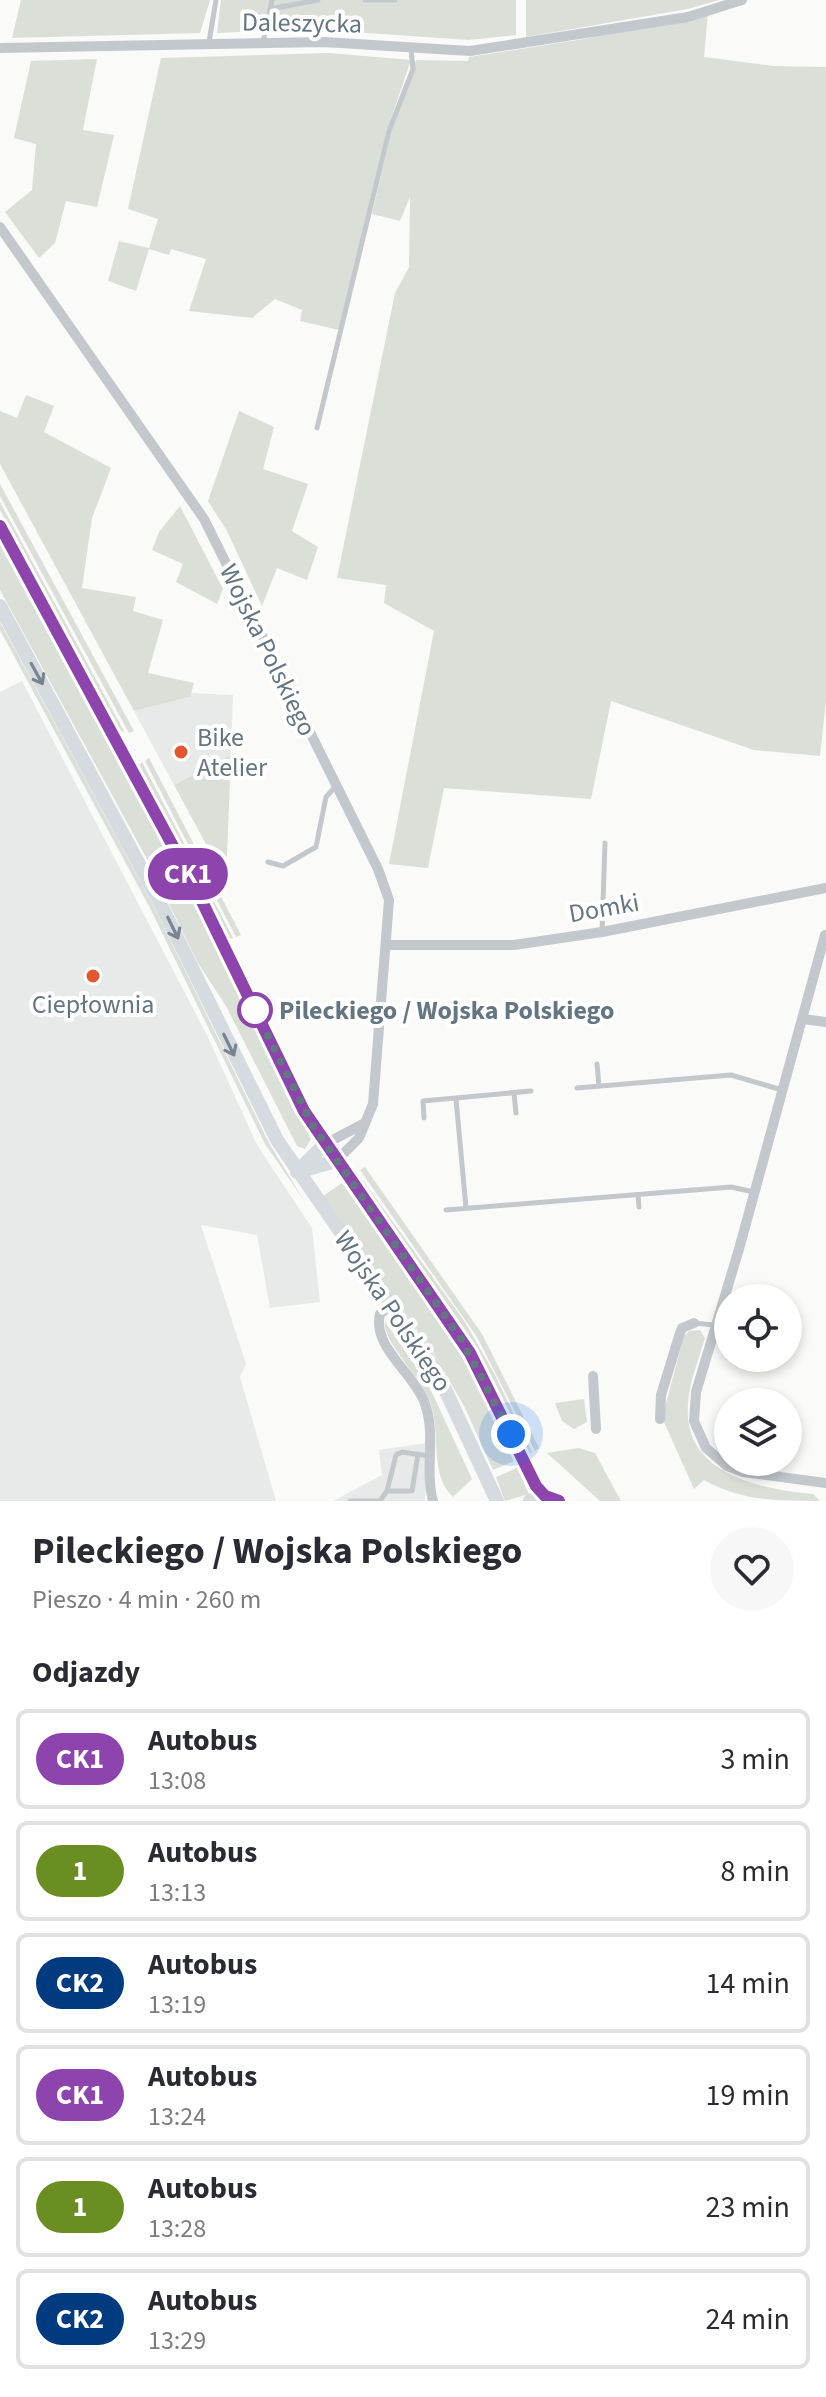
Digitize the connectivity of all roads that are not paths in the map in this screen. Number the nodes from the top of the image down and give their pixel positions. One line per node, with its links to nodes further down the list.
1 (216, 0): 9 (lane)
2 (272, 0): 7 (lane)
3 (318, 0): 7 (lane)
4 (365, 0): 5 (lane)
5 (395, 0)
6 (742, 0): 11 (street, Daleszycka)
7 (270, 9): 8 (lane)
8 (263, 43): 9 (street, Daleszycka); 11 (street, Daleszycka)
9 (209, 45): 10 (street, Daleszycka)
10 (0, 48)
11 (411, 49): 13 (lane)
12 (0, 227): 16 (street, Wojska Polskiego)
13 (317, 428)
14 (0, 525): 35 (main road, Wojska Polskiego)
15 (0, 606): 37 (main road, Wojska Polskiego, one-way to 37)
16 (336, 786): 18 (lane); 22 (street, Wojska Polskiego)
17 (605, 843): 20 (lane)
18 (268, 862)
19 (826, 888): 20 (street, Domki)
20 (602, 932): 22 (street, Domki)
21 (825, 935): 23 (street)
22 (387, 945): 34 (street, Wojska Polskiego)
23 (803, 1019): 24 (street); 28 (street)
24 (826, 1022)
25 (597, 1064): 26 (lane)
26 (599, 1086): 27 (lane); 28 (lane)
27 (577, 1088)
28 (783, 1090): 38 (street)
29 (531, 1091): 30 (lane)
30 (514, 1093): 31 (lane); 32 (lane)
31 (456, 1099): 33 (lane); 41 (lane)
32 (516, 1113)
33 (424, 1118)
34 (365, 1123): 35 (street); 36 (street, Wojska Polskiego)
35 (325, 1144): 36 (main road, Wojska Polskiego); 37 (main road)
36 (336, 1161): 37 (main road); 55 (main road, Wojska Polskiego)
37 (297, 1172): 44 (main road, Wojska Polskiego)
38 (755, 1192): 39 (lane); 43 (street)
39 (638, 1195): 40 (lane); 41 (lane)
40 (639, 1207)
41 (466, 1208): 42 (lane)
42 (446, 1210)
43 (727, 1284)
44 (392, 1304): 52 (street); 59 (main road, Wojska Polskiego)
45 (694, 1323): 46 (lane); 49 (street)
46 (714, 1325)
47 (714, 1329): 53 (street)
48 (593, 1376): 50 (street)
49 (660, 1419)
50 (596, 1429)
51 (418, 1454): 52 (lane); 54 (lane); 54 (lane)
52 (432, 1456): 58 (street)
53 (826, 1483)
54 (387, 1491): 57 (lane)
55 (552, 1499): 60 (main road)
56 (350, 1501): 57 (lane)
57 (380, 1501)
58 (433, 1501)
59 (497, 1501)
60 (530, 1501)

